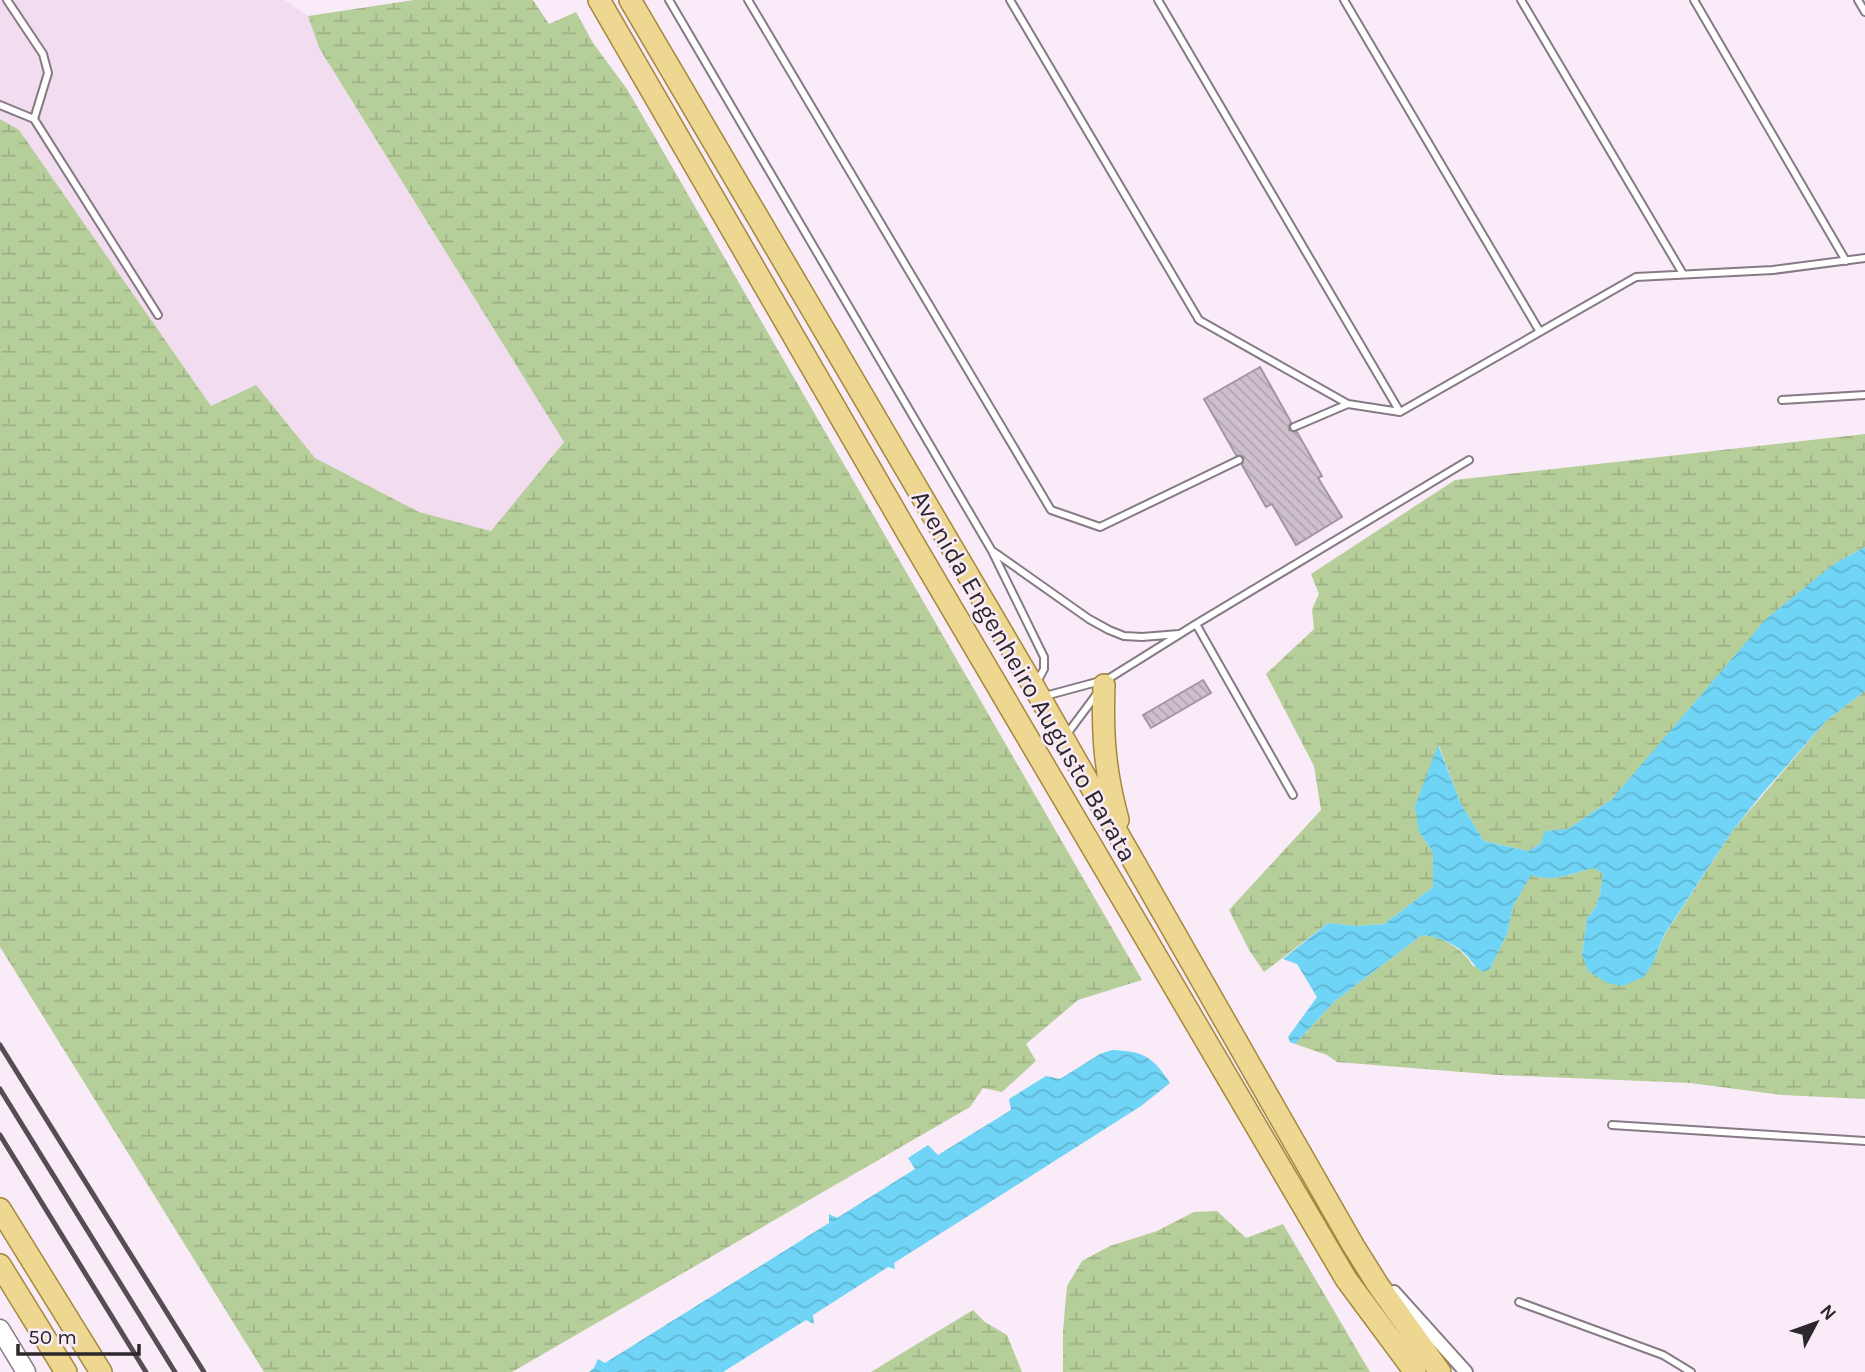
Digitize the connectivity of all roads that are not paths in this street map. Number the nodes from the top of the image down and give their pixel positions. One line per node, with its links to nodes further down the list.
1 (7, 0): 14 (lane)
2 (599, 0): 31 (main road, Avenida Engenheiro Augusto Barata)
3 (631, 0): 31 (main road, Avenida Engenheiro Augusto Barata)
4 (669, 0): 27 (lane)
5 (748, 0): 25 (lane)
6 (1010, 0): 22 (lane)
7 (1158, 0): 23 (lane)
8 (1344, 0): 19 (lane)
9 (1521, 0): 17 (lane)
10 (1694, 0): 16 (lane)
11 (1858, 0): 12 (lane)
12 (1865, 12)
13 (0, 106): 14 (lane)
14 (34, 119): 18 (lane)
15 (1865, 258): 16 (lane)
16 (1846, 261): 17 (lane)
17 (1684, 274): 19 (lane)
18 (158, 315)
19 (1540, 332): 23 (lane)
20 (1865, 395): 21 (lane)
21 (1782, 400)
22 (1348, 404): 23 (lane); 24 (lane)
23 (1400, 412)
24 (1294, 427)
25 (1239, 460)
26 (1469, 460): 28 (lane)
27 (992, 551): 29 (lane); 31 (lane)
28 (1196, 624): 29 (lane); 33 (lane)
29 (1181, 633): 30 (lane)
30 (1106, 682): 31 (lane); 32 (lane); 34 (main road)
31 (1029, 703): 32 (main road, Avenida Engenheiro Augusto Barata); 45 (main road, Avenida Engenheiro Augusto Barata)
32 (1061, 741): 34 (main road, Avenida Engenheiro Augusto Barata)
33 (1293, 795)
34 (1126, 849): 38 (main road, Avenida Engenheiro Augusto Barata)
35 (1612, 1125): 36 (lane)
36 (1865, 1141)
37 (0, 1209): 44 (main road)
38 (1353, 1245): 46 (main road, Avenida Engenheiro Augusto Barata); 47 (street)
39 (0, 1265): 43 (main road)
40 (1519, 1302): 48 (lane)
41 (0, 1329): 42 (street)
42 (26, 1372)
43 (66, 1372)
44 (102, 1372)
45 (1415, 1372)
46 (1440, 1372)
47 (1466, 1372)
48 (1691, 1372)

